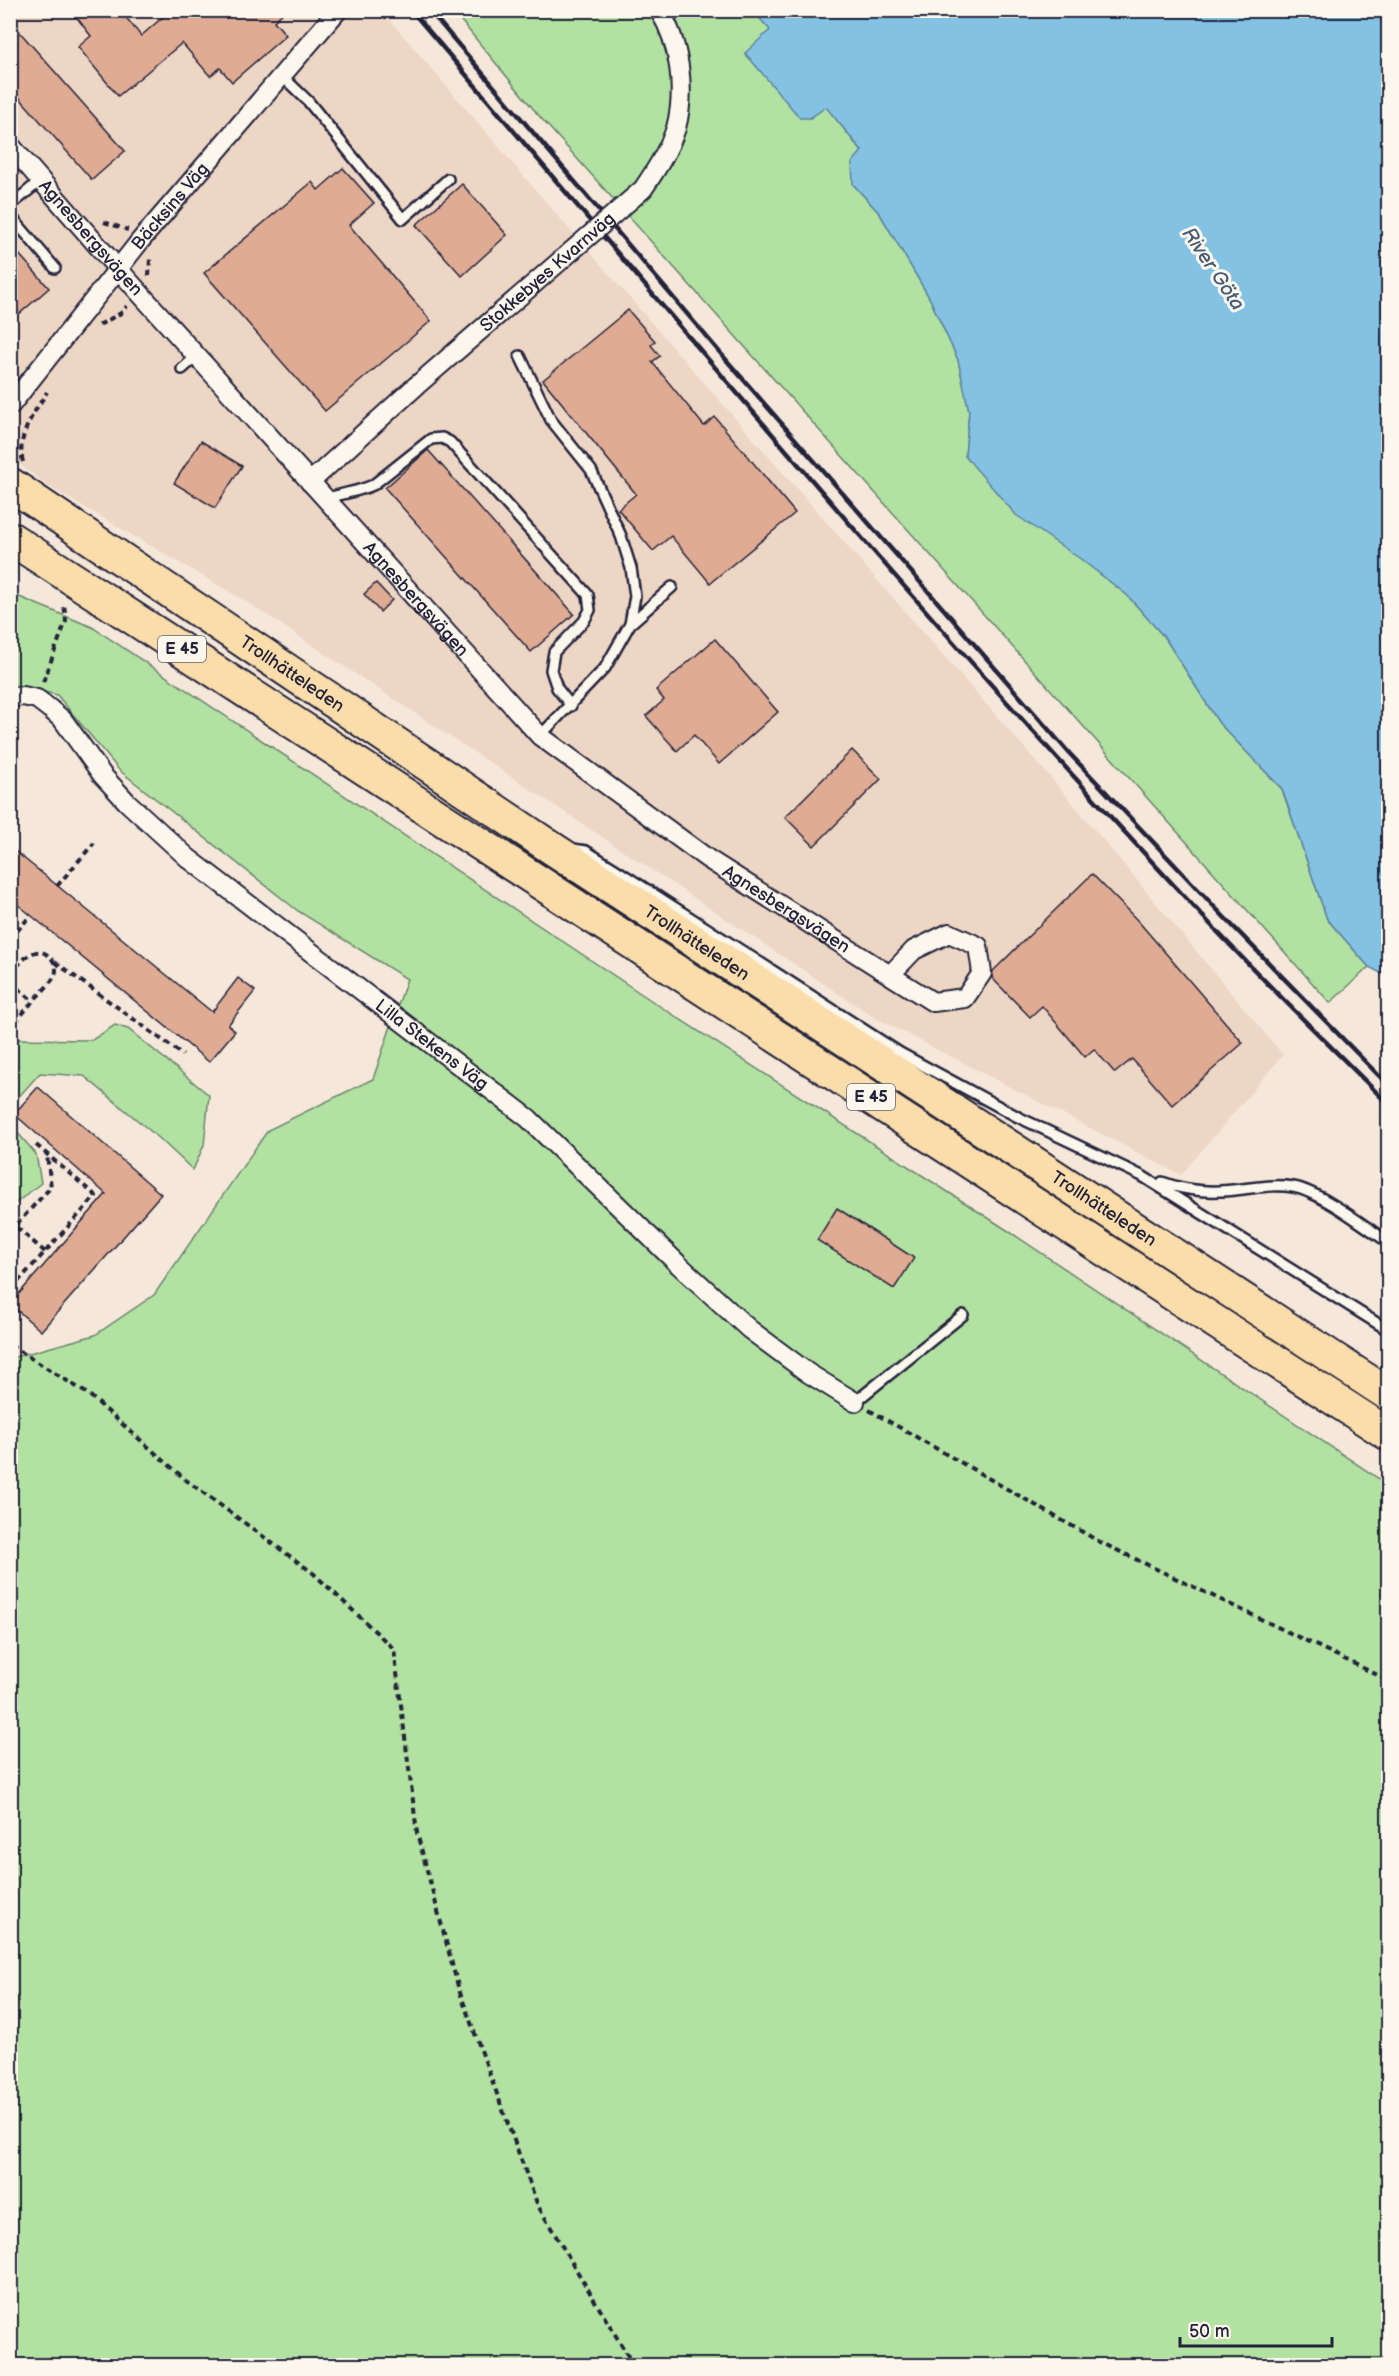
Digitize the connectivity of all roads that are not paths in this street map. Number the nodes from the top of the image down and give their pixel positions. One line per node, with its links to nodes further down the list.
1 (338, 10): 3 (street, Bäcksins Väg)
2 (659, 10): 15 (street, Stokkebyes Kvarnväg, bridge)
3 (282, 76): 5 (lane); 10 (street, Bäcksins Väg)
4 (10, 145): 6 (street, Agnesbergsvägen)
5 (448, 179)
6 (41, 180): 7 (lane); 10 (street, Agnesbergsvägen)
7 (10, 206)
8 (10, 215): 9 (lane)
9 (55, 268)
10 (118, 269): 11 (street, Agnesbergsvägen); 14 (street, Bäcksins Väg)
11 (196, 356): 13 (lane); 15 (street, Agnesbergsvägen)
12 (520, 356): 20 (lane)
13 (182, 369)
14 (10, 406)
15 (310, 482): 17 (street, Agnesbergsvägen)
16 (10, 484): 24 (highway, Trollhätteleden / E 45)
17 (326, 499): 22 (lane); 23 (street, Agnesbergsvägen)
18 (10, 538): 32 (highway, Trollhätteleden / E 45)
19 (672, 587): 20 (lane)
20 (630, 624): 22 (lane)
21 (10, 698): 31 (street, Lilla Stekens Väg)
22 (570, 706): 23 (lane)
23 (540, 736): 25 (street, Agnesbergsvägen)
24 (544, 843): 26 (lane); 30 (highway, Trollhätteleden / E 45)
25 (890, 975): 25 (street, Agnesbergsvägen)
26 (1142, 1176): 27 (lane); 29 (lane)
27 (1389, 1242)
28 (963, 1315): 31 (lane)
29 (1389, 1330)
30 (1389, 1394)
31 (855, 1402)
32 (1389, 1434)

